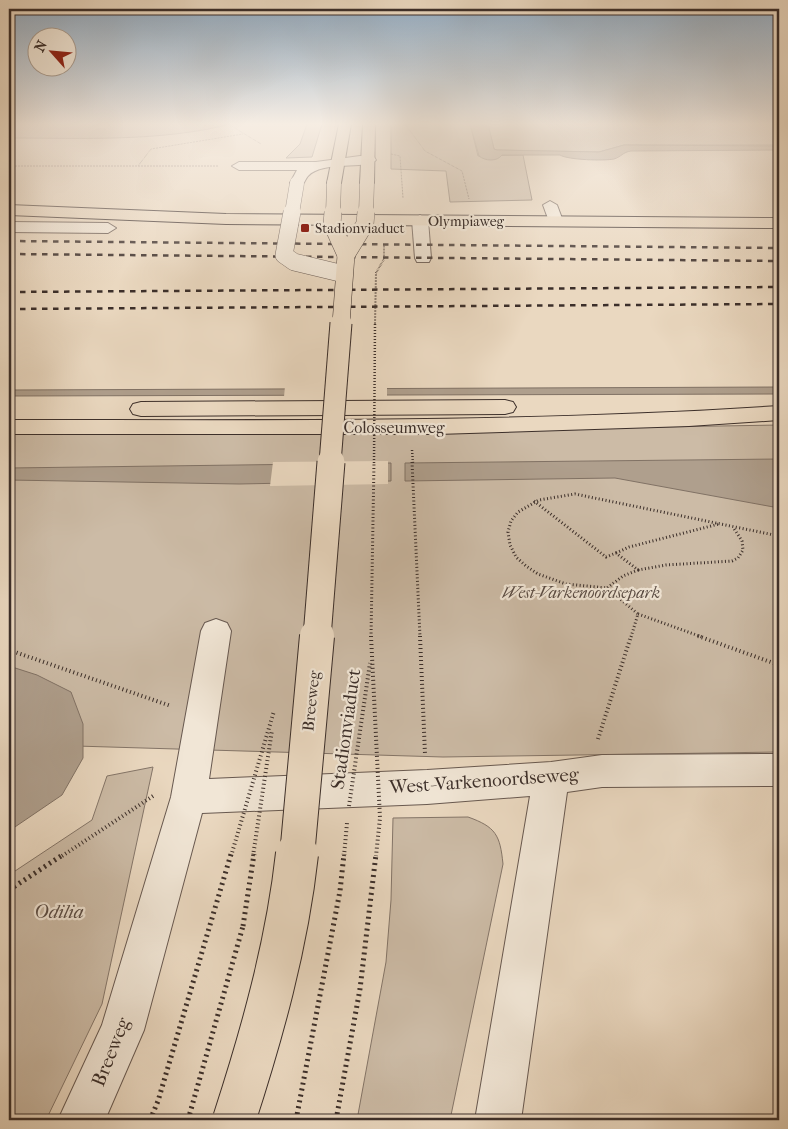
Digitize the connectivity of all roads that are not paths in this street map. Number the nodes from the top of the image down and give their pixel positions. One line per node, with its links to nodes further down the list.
1 (300, 177): 14 (street, bridge)
2 (335, 177): 14 (main road, bridge)
3 (367, 177): 14 (main road, bridge)
4 (9, 201): 6 (main road, Olympiaweg)
5 (9, 210): 6 (main road, Olympiaweg)
6 (230, 212): 7 (main road, Olympiaweg); 9 (main road, Olympiaweg)
7 (552, 213): 8 (main road, Olympiaweg); 9 (main road, Olympiaweg); 10 (main road, Olympiaweg)
8 (779, 214)
9 (420, 220): 13 (street)
10 (779, 223)
11 (9, 227): 12 (street)
12 (108, 228)
13 (422, 258)
14 (345, 265): 23 (main road, Breeweg, bridge)
15 (9, 412): 16 (main road, Colosseumweg)
16 (779, 413): 17 (main road, Colosseumweg)
17 (9, 427)
18 (216, 631): 21 (street, Breeweg)
19 (779, 770): 20 (street, West-Varkenoordseweg)
20 (551, 778): 21 (street, West-Varkenoordseweg); 24 (street)
21 (192, 782): 22 (street, Breeweg)
22 (81, 1120)
23 (234, 1120)
24 (498, 1120)

